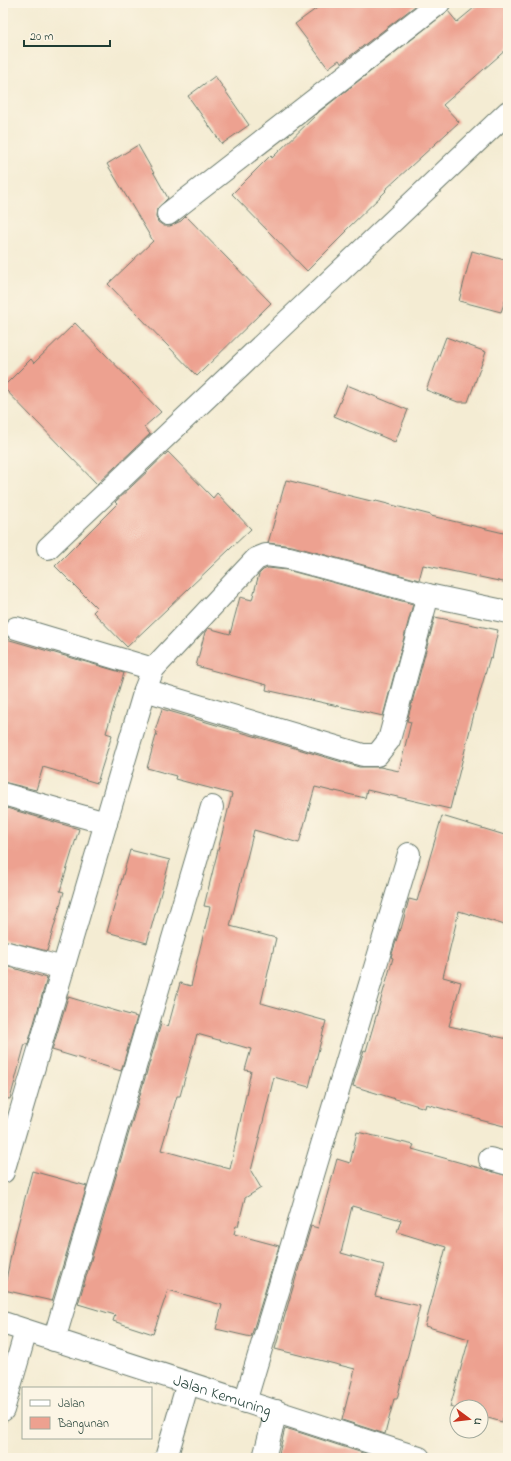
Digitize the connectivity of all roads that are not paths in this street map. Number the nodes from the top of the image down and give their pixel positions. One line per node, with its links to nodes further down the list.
1 (439, 3): 3 (street)
2 (508, 112): 4 (street)
3 (168, 214)
4 (48, 548)
5 (428, 595): 6 (street); 8 (street); 9 (street)
6 (508, 612)
7 (16, 628): 8 (street)
8 (153, 669): 9 (street)
9 (145, 690): 12 (street)
10 (3, 794): 12 (street)
11 (212, 807): 19 (street)
12 (106, 823): 15 (street)
13 (409, 854): 21 (street)
14 (3, 952): 15 (street)
15 (63, 968): 16 (street)
16 (3, 1172)
17 (3, 1323): 18 (street, Jalan Kemuning)
18 (26, 1331): 19 (street, Jalan Kemuning); 22 (street)
19 (54, 1340): 20 (street, Jalan Kemuning)
20 (188, 1383): 21 (street, Jalan Kemuning); 25 (street)
21 (246, 1402): 23 (street, Jalan Kemuning)
22 (3, 1410)
23 (276, 1412): 24 (street, Jalan Kemuning); 26 (street)
24 (388, 1453): 27 (street, Jalan Kemuning)
25 (166, 1458)
26 (264, 1458)
27 (419, 1458)

